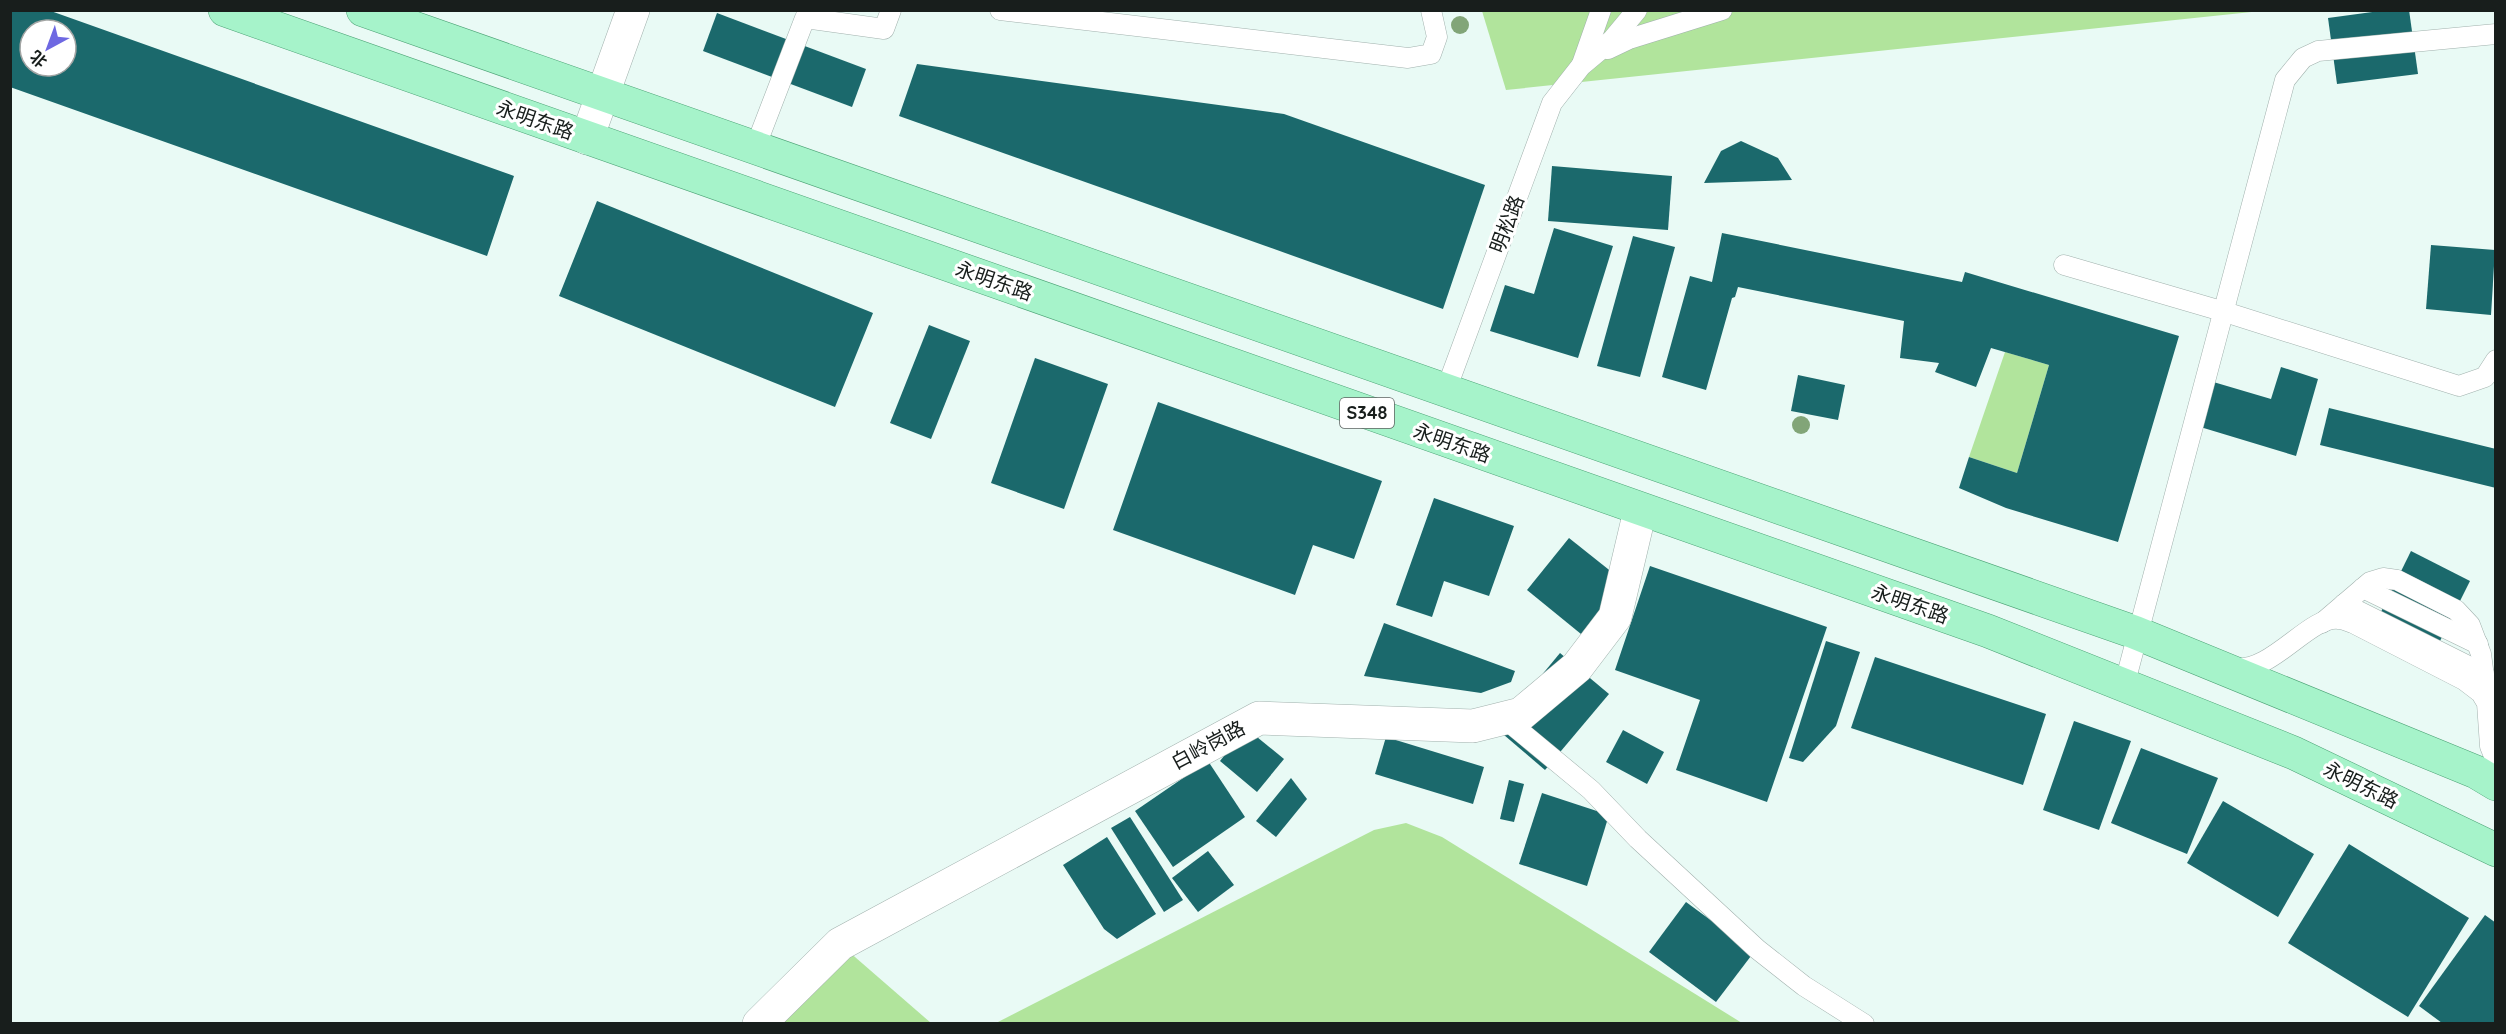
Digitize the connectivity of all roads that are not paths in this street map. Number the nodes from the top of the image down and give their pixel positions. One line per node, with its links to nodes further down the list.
1 (225, 10): 14 (main road, 永明东路 / S348)
2 (363, 10): 13 (main road, S348)
3 (633, 10): 13 (street)
4 (891, 10): 10 (lane)
5 (1000, 10): 6 (lane)
6 (1431, 10)
7 (1601, 10): 12 (lane, 明松路)
8 (1637, 10): 12 (lane, 明松路)
9 (1718, 11): 12 (lane, 明松路)
10 (800, 14): 15 (lane)
11 (2496, 34): 17 (lane)
12 (1587, 61): 19 (lane, 明松路)
13 (603, 95): 14 (street); 15 (main road, S348)
14 (587, 138): 20 (main road, 永明东路 / S348)
15 (755, 148): 19 (main road, S348)
16 (2064, 265): 17 (lane)
17 (2225, 312): 18 (lane); 23 (lane)
18 (2496, 360)
19 (1446, 390): 23 (main road, S348)
20 (1640, 511): 26 (main road, 永明东路 / S348); 28 (street, 白岭岗路)
21 (2344, 604): 22 (lane); 25 (lane); 25 (lane)
22 (2316, 627): 24 (lane); 27 (lane)
23 (2139, 634): 24 (main road, S348); 26 (lane)
24 (2218, 666): 30 (main road, S348)
25 (2484, 674): 27 (lane)
26 (2124, 686): 31 (main road, 永明东路 / S348)
27 (2488, 706): 29 (lane)
28 (1504, 718): 32 (street, 白岭岗路); 33 (lane)
29 (2496, 761)
30 (2496, 784)
31 (2496, 850)
32 (759, 1023)
33 (1863, 1023)

